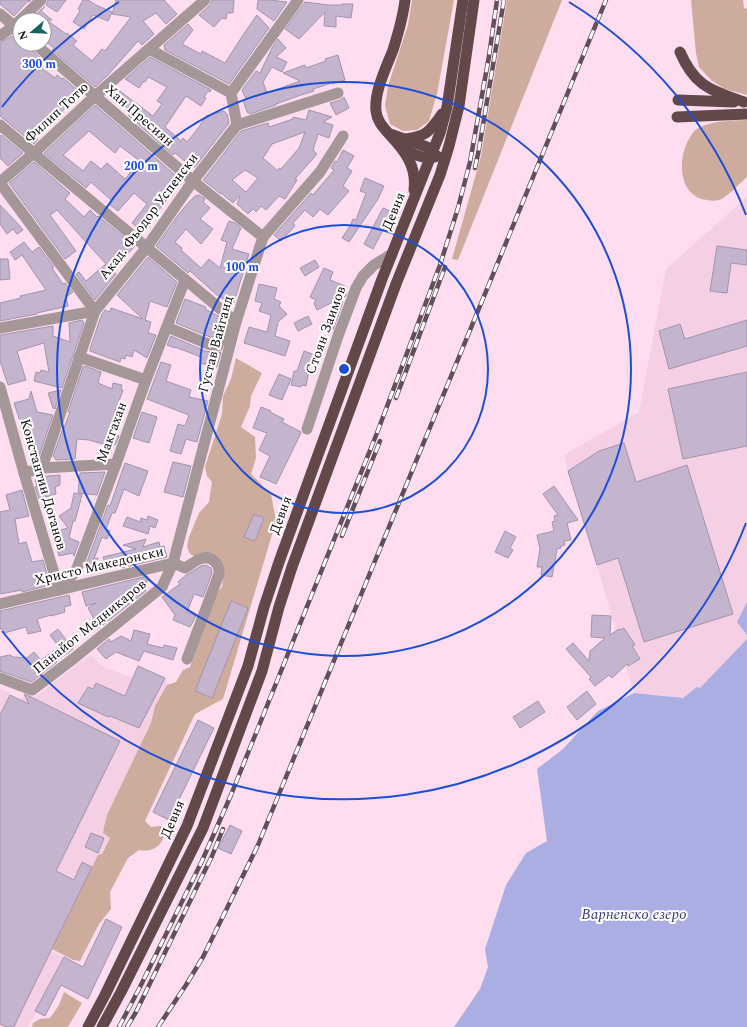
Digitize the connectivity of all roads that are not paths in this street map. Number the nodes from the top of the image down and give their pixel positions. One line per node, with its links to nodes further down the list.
1 (41, 0): 7 (street)
2 (205, 0): 12 (street, Филип Тотю)
3 (298, 0): 15 (street)
4 (405, 0): 26 (highway)
5 (463, 0): 20 (highway, Девня)
6 (474, 0): 27 (highway)
7 (31, 12)
8 (0, 14): 9 (street)
9 (12, 24)
10 (12, 30): 11 (street)
11 (0, 36)
12 (149, 49): 15 (street); 17 (street, Филип Тотю)
13 (44, 52): 17 (street, Хан Пресиян)
14 (680, 52): 19 (highway)
15 (231, 93): 24 (street)
16 (338, 93): 24 (street)
17 (95, 96): 28 (street, Филип Тотю); 31 (street, Хан Пресиян)
18 (678, 100): 19 (highway)
19 (746, 102)
20 (447, 106): 26 (highway); 29 (highway, Девня)
21 (747, 114): 22 (highway)
22 (676, 117)
23 (0, 125): 28 (street)
24 (237, 125): 31 (street, Акад. Фьодор Успенски)
25 (343, 136): 34 (street, Густав Вайганд)
26 (402, 143): 29 (highway); 33 (highway)
27 (449, 146): 29 (highway); 30 (highway)
28 (34, 153): 32 (street, Филип Тотю); 35 (street)
29 (433, 155): 30 (highway); 33 (highway, Девня)
30 (440, 175): 57 (highway)
31 (193, 181): 34 (street, Хан Пресиян); 35 (street, Акад. Фьодор Успенски)
32 (0, 183): 38 (street)
33 (413, 201): 36 (highway, Девня)
34 (263, 237): 39 (street, Густав Вайганд)
35 (147, 247): 37 (street); 38 (street, Акад. Фьодор Успенски)
36 (392, 254): 47 (street, Стоян Заимов); 56 (highway, Девня)
37 (185, 280): 39 (street); 40 (street, Макгахан)
38 (95, 311): 41 (street); 44 (street, Акад. Фьодор Успенски)
39 (236, 322): 42 (street); 43 (street, Густав Вайганд)
40 (167, 327): 42 (street); 45 (street, Макгахан)
41 (0, 328)
42 (212, 345): 43 (street)
43 (229, 349): 51 (street, Густав Вайганд)
44 (79, 357): 45 (street); 49 (street, Акад. Фьодор Успенски)
45 (146, 380): 48 (street, Макгахан)
46 (0, 387): 50 (street, Константин Доганов)
47 (307, 429)
48 (116, 464): 49 (street); 52 (street, Макгахан)
49 (42, 468): 50 (street)
50 (24, 473): 52 (street, Константин Доганов)
51 (173, 563): 52 (street, Христо Македонски); 54 (street, Христо Македонски); 55 (street, Панайот Медникаров)
52 (59, 590): 53 (street, Христо Македонски)
53 (0, 604)
54 (187, 659)
55 (0, 678)
56 (88, 1027)
57 (102, 1027)

